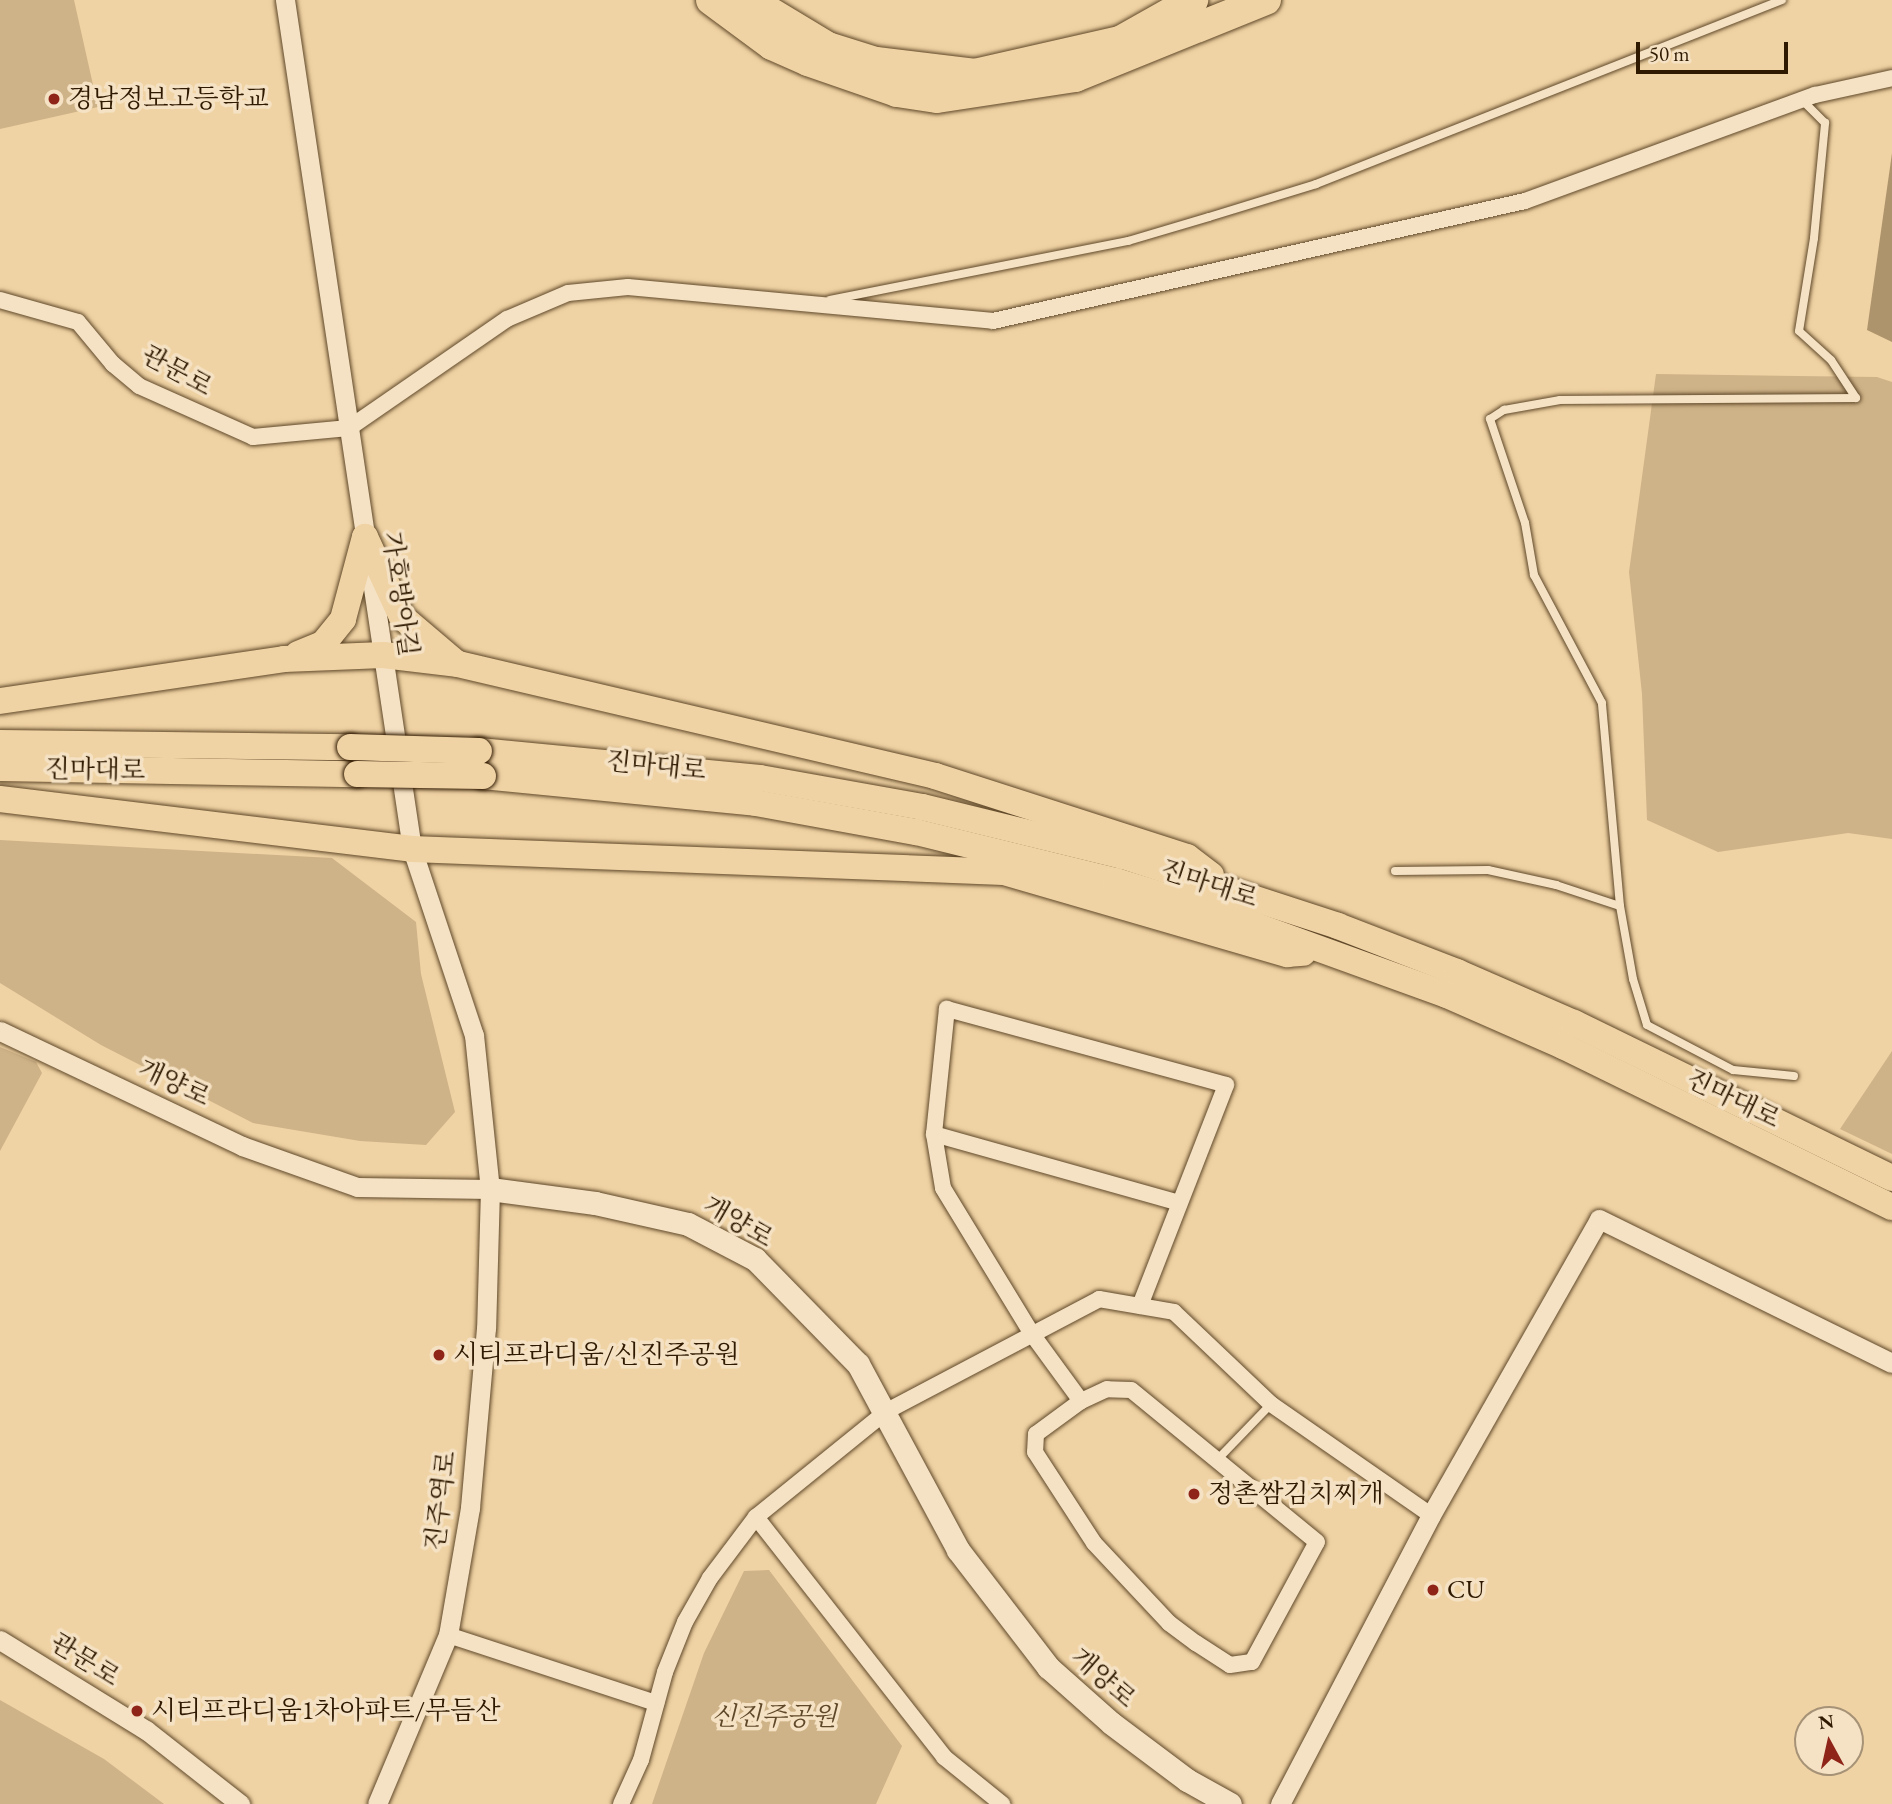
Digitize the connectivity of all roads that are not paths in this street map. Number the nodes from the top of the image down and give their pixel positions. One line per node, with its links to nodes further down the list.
1 (285, 0): 13 (street, 가호방아길)
2 (711, 0): 6 (highway)
3 (750, 0): 8 (highway)
4 (1159, 0): 8 (highway)
5 (1193, 0): 8 (highway)
6 (1266, 0)
7 (1782, 0): 12 (lane)
8 (1119, 41)
9 (1892, 78): 10 (street)
10 (1802, 100): 12 (street); 26 (lane)
11 (0, 300): 13 (street, 관문로)
12 (810, 302): 13 (street)
13 (349, 428): 14 (street, 가호방아길)
14 (365, 537): 15 (street, 가호방아길); 16 (highway); 17 (highway)
15 (383, 655): 16 (highway); 17 (highway); 23 (street, 가호방아길)
16 (284, 659): 18 (highway)
17 (458, 664): 25 (highway)
18 (0, 701)
19 (0, 743): 20 (highway, 진마대로, bridge)
20 (481, 763): 21 (highway, 진마대로, bridge); 25 (highway, 진마대로); 27 (highway, 진마대로)
21 (0, 768)
22 (0, 799): 23 (highway)
23 (412, 849): 27 (highway); 32 (street, 가호방아길)
24 (1395, 871): 26 (lane)
25 (1236, 892): 31 (highway, 진마대로)
26 (1620, 906): 29 (lane)
27 (1329, 950): 34 (highway, 진마대로)
28 (0, 1031): 32 (street, 개양로)
29 (1794, 1076)
30 (933, 1134): 33 (street); 33 (street); 36 (street)
31 (1892, 1178)
32 (490, 1189): 40 (main road, 개양로); 44 (street, 진주역로)
33 (1180, 1203): 35 (street)
34 (1892, 1207)
35 (1140, 1306): 36 (street); 39 (street)
36 (1032, 1334): 38 (street); 40 (street)
37 (1892, 1363): 42 (street)
38 (1081, 1401): 41 (street); 41 (street)
39 (1271, 1404): 41 (lane); 42 (street)
40 (887, 1411): 43 (street); 51 (main road, 개양로)
41 (1217, 1460)
42 (1431, 1516): 52 (street)
43 (756, 1517): 46 (street); 50 (street)
44 (448, 1634): 46 (street); 48 (street, 진주역로)
45 (0, 1640): 47 (street, 관문로)
46 (656, 1703): 49 (street)
47 (240, 1804)
48 (377, 1804)
49 (621, 1804)
50 (1002, 1804)
51 (1230, 1804)
52 (1280, 1804)

